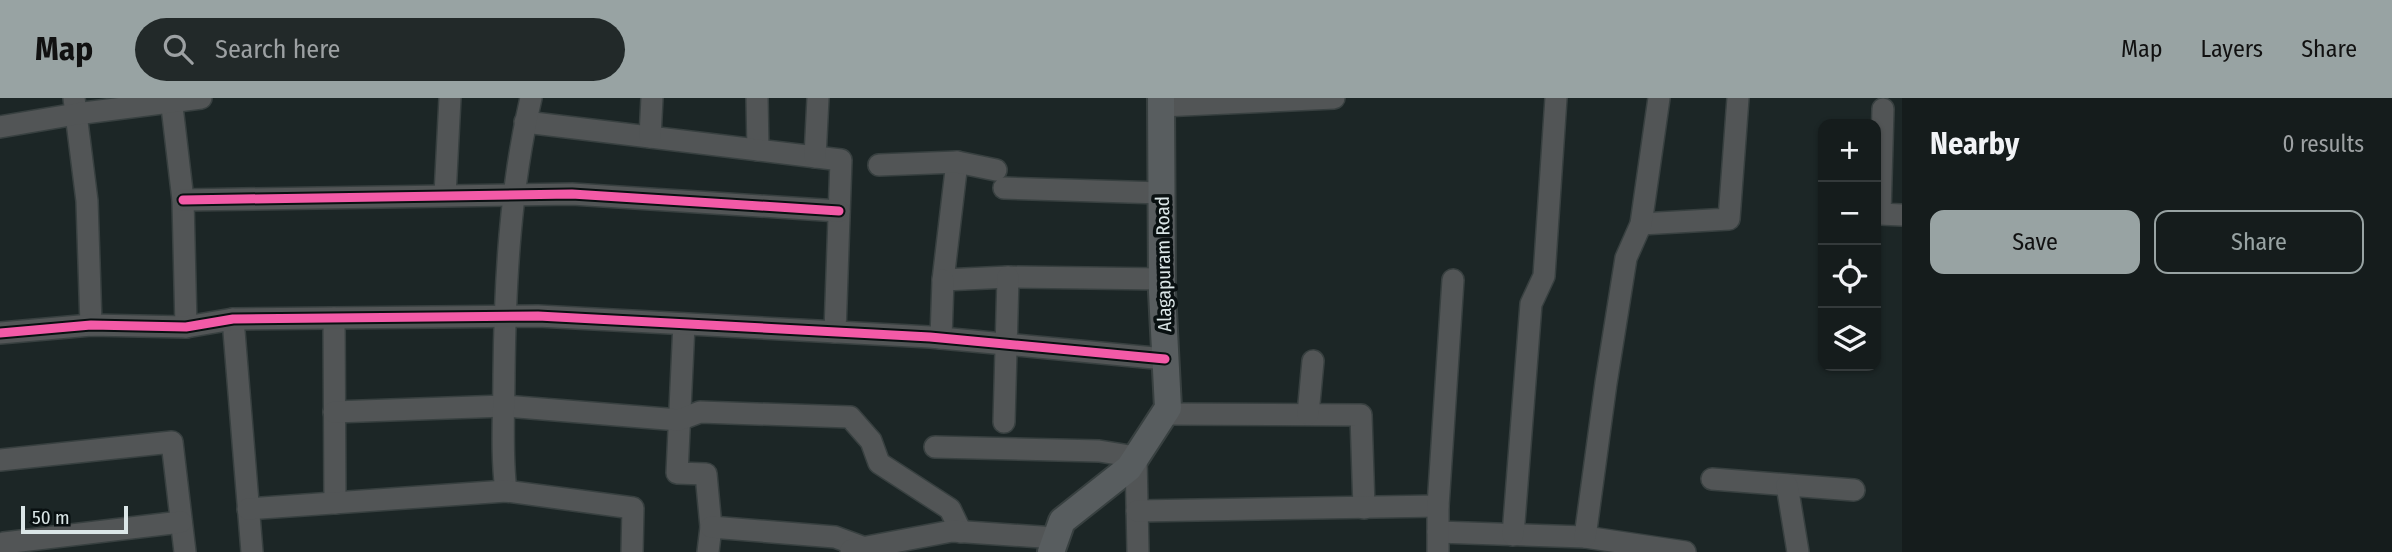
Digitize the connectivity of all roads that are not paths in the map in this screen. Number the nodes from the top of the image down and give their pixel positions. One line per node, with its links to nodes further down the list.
1 (201, 98): 11 (street)
2 (450, 98): 24 (street)
3 (531, 98): 15 (street)
4 (652, 98): 17 (street)
5 (757, 98): 18 (street)
6 (818, 98): 19 (street)
7 (1334, 98): 12 (street)
8 (1556, 98): 66 (street)
9 (1738, 98): 28 (street)
10 (1653, 99): 28 (street)
11 (171, 100): 13 (street); 25 (street)
12 (1161, 102): 22 (main road, Alagapuram Road)
13 (75, 106): 16 (street); 37 (street)
14 (1883, 109): 27 (street)
15 (525, 122): 17 (street); 23 (street)
16 (0, 127)
17 (650, 137): 18 (street)
18 (758, 150): 19 (street)
19 (815, 157): 26 (street)
20 (957, 162): 21 (street); 22 (street); 31 (street)
21 (879, 165)
22 (1161, 193): 30 (main road, Alagapuram Road)
23 (514, 194): 24 (street); 26 (street); 33 (street)
24 (445, 195): 25 (street)
25 (183, 200): 38 (street)
26 (839, 211): 39 (street)
27 (1902, 215)
28 (1641, 224): 67 (street)
29 (1008, 277): 30 (street); 31 (street); 42 (street)
30 (1161, 279): 43 (main road, Alagapuram Road)
31 (943, 281): 41 (street)
32 (1453, 281): 59 (street)
33 (505, 317): 34 (street); 36 (street); 45 (street)
34 (334, 318): 35 (street); 46 (street)
35 (233, 319): 38 (street); 61 (street)
36 (684, 324): 39 (street); 49 (street)
37 (91, 325): 38 (street); 40 (street)
38 (186, 327)
39 (835, 332): 41 (street)
40 (0, 333)
41 (941, 338): 42 (street)
42 (1006, 344): 43 (street); 50 (street)
43 (1165, 359): 47 (main road, Alagapuram Road)
44 (1313, 361): 48 (street)
45 (504, 406): 46 (street); 49 (street); 57 (street)
46 (334, 412): 58 (street)
47 (1164, 414): 48 (street); 52 (main road, Alagapuram Road)
48 (1308, 415): 60 (street)
49 (679, 420): 64 (street); 65 (street)
50 (1004, 422)
51 (935, 447): 52 (street)
52 (1136, 457): 62 (street); 70 (main road, Alagapuram Road)
53 (0, 460): 63 (street)
54 (1712, 479): 55 (street)
55 (1787, 485): 56 (street); 78 (street)
56 (1854, 490)
57 (506, 491): 58 (street); 74 (street)
58 (335, 503): 61 (street)
59 (1438, 506): 60 (street); 69 (street)
60 (1364, 508): 62 (street)
61 (248, 509): 73 (street)
62 (1137, 511): 76 (street)
63 (181, 522): 68 (street); 72 (street)
64 (712, 527): 71 (street); 75 (street)
65 (961, 532): 70 (street); 71 (street)
66 (1513, 535): 67 (street); 69 (street)
67 (1585, 537): 77 (street)
68 (3, 540)
69 (1438, 542)
70 (1054, 545)
71 (858, 549)
72 (185, 552)
73 (252, 552)
74 (632, 552)
75 (708, 552)
76 (1138, 552)
77 (1685, 552)
78 (1798, 552)

